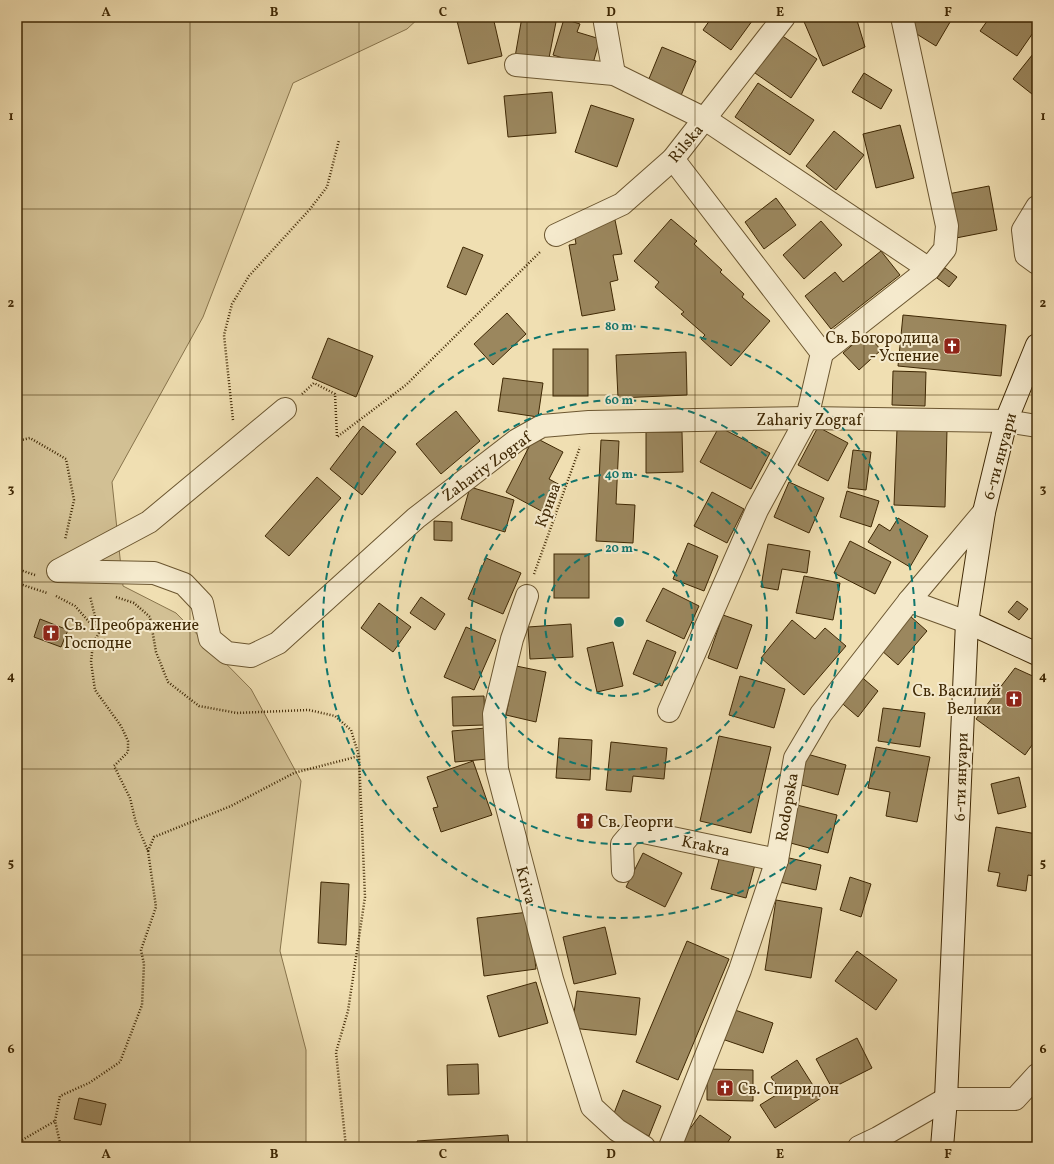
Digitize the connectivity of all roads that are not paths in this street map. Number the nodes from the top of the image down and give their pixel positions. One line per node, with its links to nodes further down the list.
1 (604, 17): 5 (street)
2 (784, 17): 6 (street, Rilska)
3 (902, 17): 11 (street)
4 (516, 65): 5 (street)
5 (614, 74): 6 (street)
6 (705, 119): 7 (street, Rilska); 11 (street)
7 (673, 159): 9 (street, Rilska); 13 (street)
8 (1037, 207): 10 (street)
9 (556, 235)
10 (1037, 263)
11 (929, 269): 13 (street)
12 (1037, 345): 16 (street, 6-ти януари)
13 (822, 353): 15 (street)
14 (285, 409): 15 (street, Zahariy Zograf)
15 (807, 418): 16 (street, Zahariy Zograf); 23 (street)
16 (1006, 421): 17 (street, Zahariy Zograf); 18 (street, 6-ти януари)
17 (1037, 426)
18 (984, 512): 20 (street, Rodopska); 21 (street, 6-ти януари)
19 (527, 596): 28 (street, Kriva)
20 (909, 601): 21 (street); 24 (street, Rodopska)
21 (967, 622): 22 (street); 27 (street, 6-ти януари)
22 (1037, 654)
23 (669, 711)
24 (777, 860): 25 (street, Krakra); 29 (street, Rodopska)
25 (623, 871)
26 (1037, 1075): 27 (street)
27 (946, 1099): 30 (street); 31 (street, 6-ти януари)
28 (644, 1147)
29 (670, 1147)
30 (859, 1147)
31 (942, 1147)

